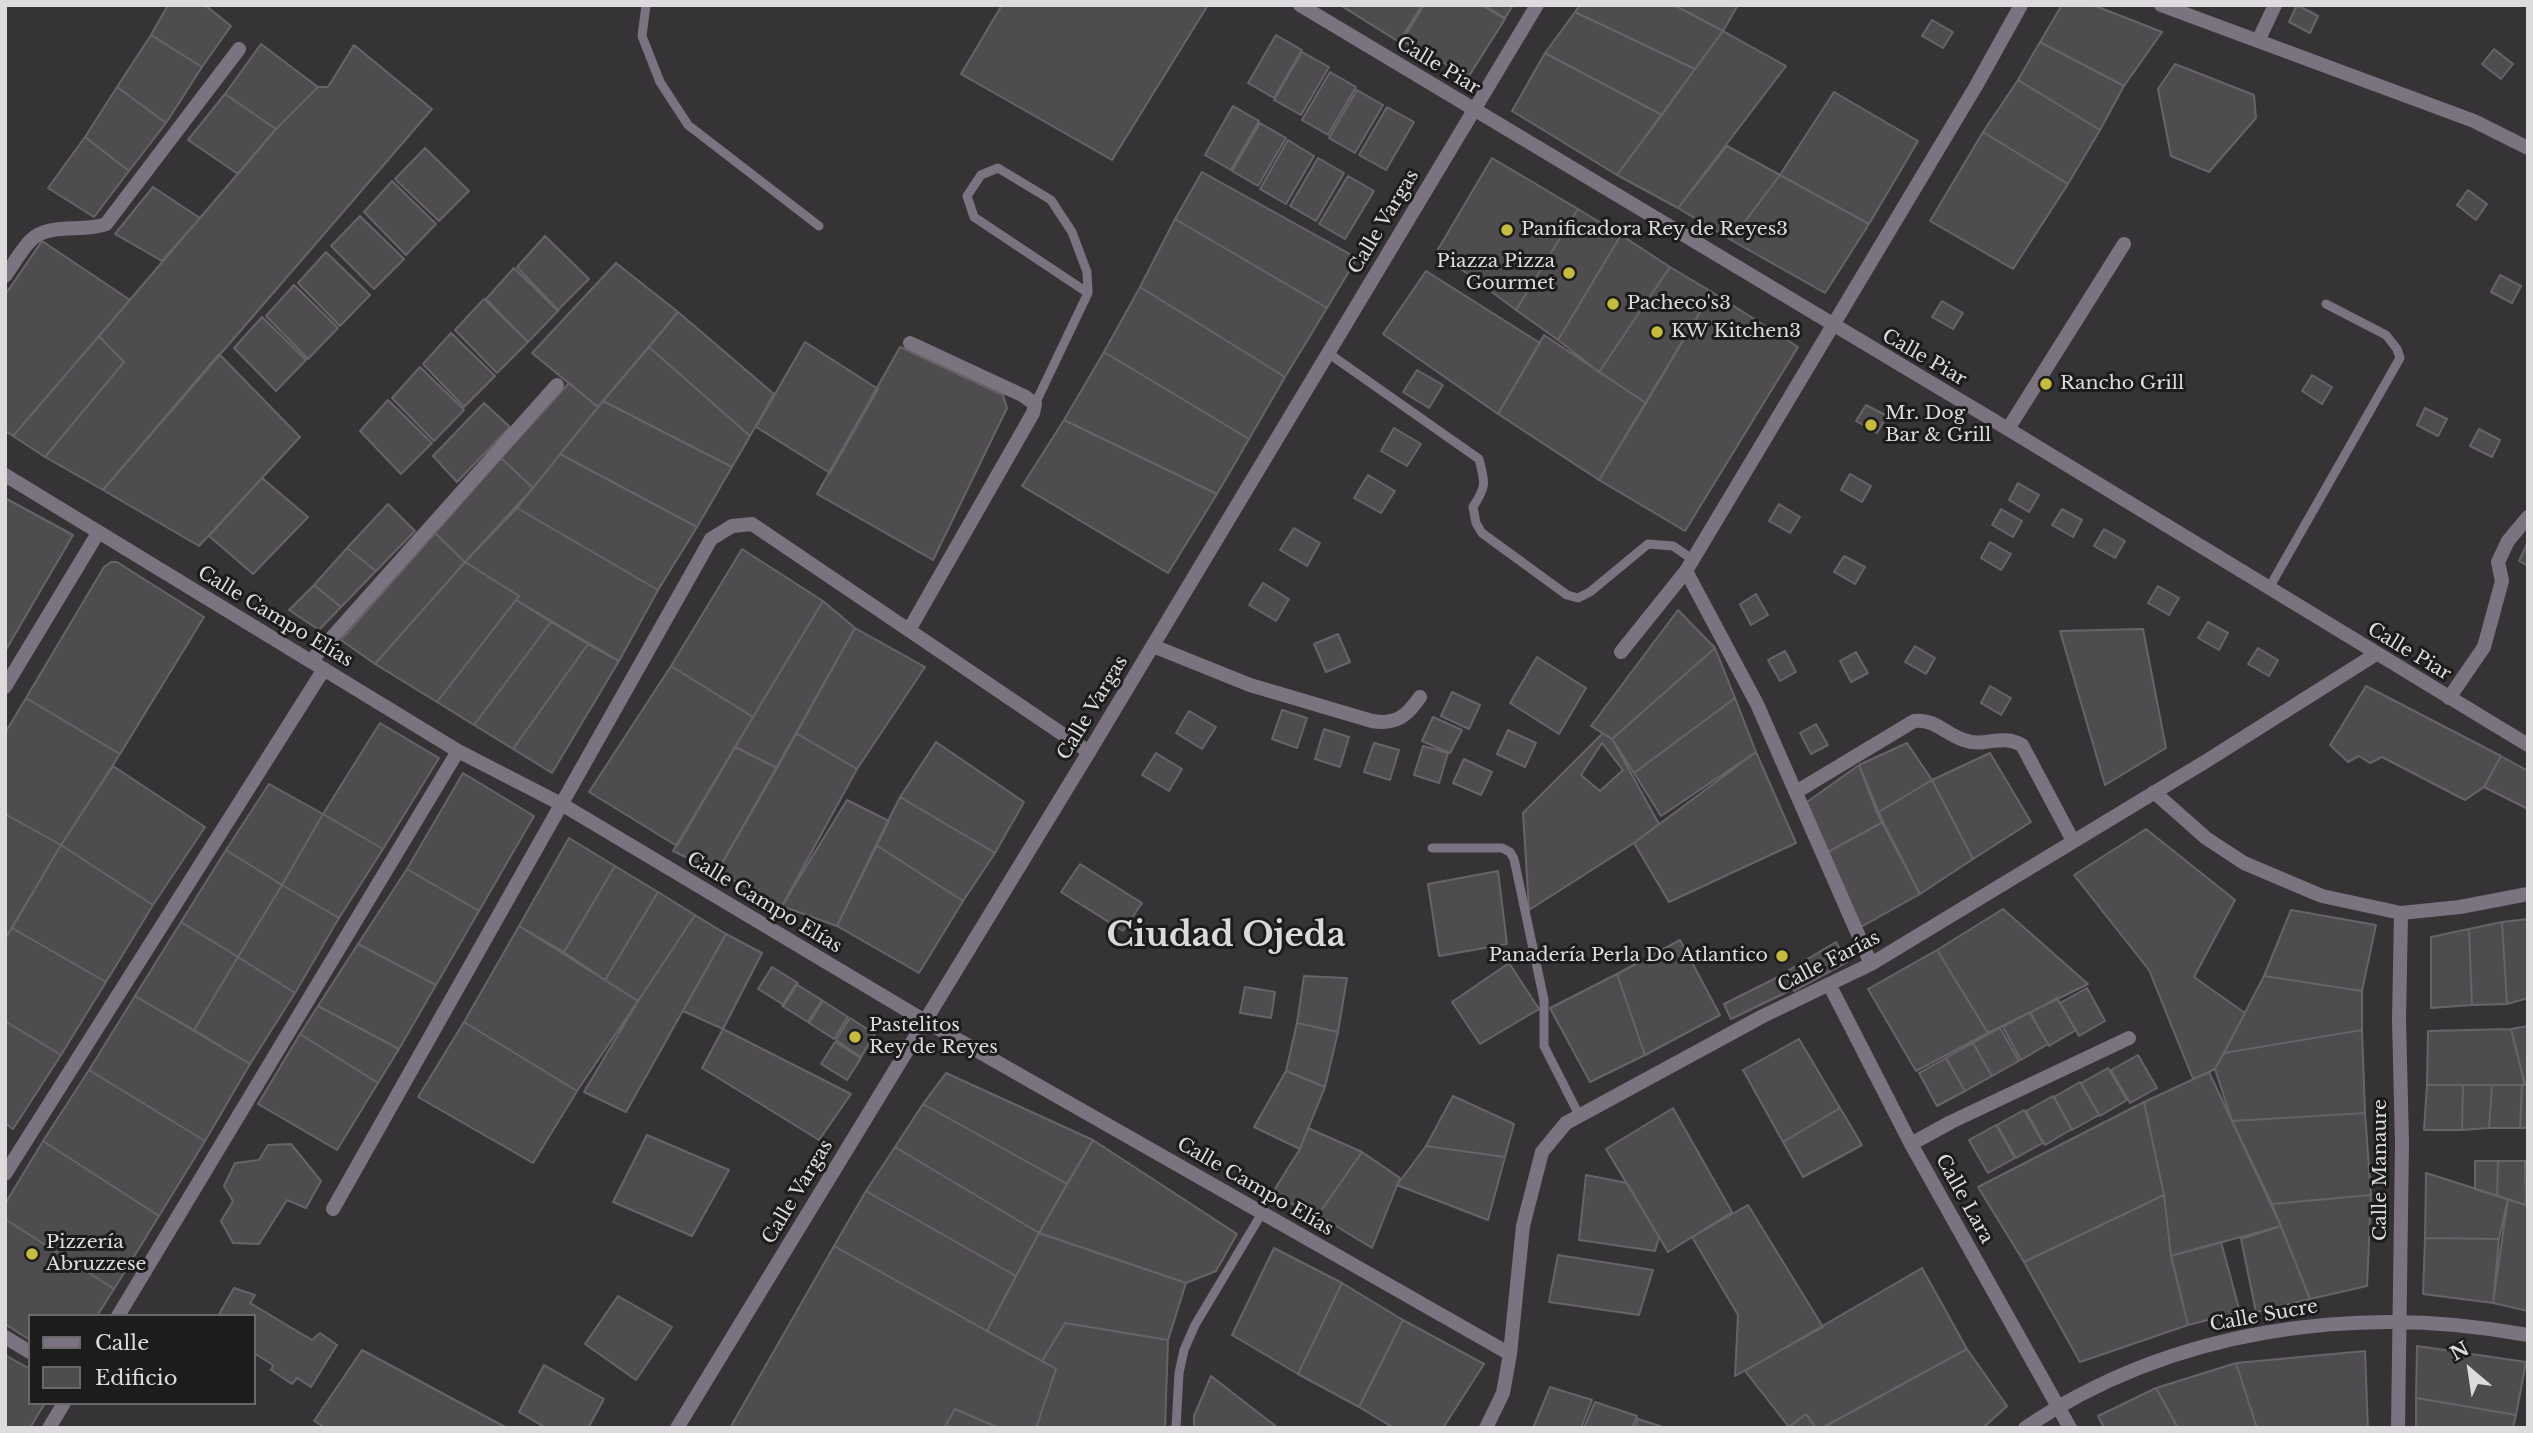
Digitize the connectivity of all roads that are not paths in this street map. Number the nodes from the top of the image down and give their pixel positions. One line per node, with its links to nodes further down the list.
1 (646, 5): 11 (lane)
2 (1537, 5): 9 (street, Calle Vargas)
3 (2021, 5): 16 (street)
4 (2161, 5): 7 (street)
5 (2275, 5): 7 (street)
6 (1304, 6): 9 (street, Calle Piar)
7 (2258, 41): 10 (street)
8 (239, 49): 13 (street)
9 (1474, 110): 16 (street, Calle Piar); 18 (street, Calle Vargas)
10 (2528, 148)
11 (819, 226)
12 (2124, 244): 21 (street)
13 (5, 276)
14 (1088, 293): 14 (lane); 20 (lane)
15 (2326, 304): 26 (lane)
16 (1833, 326): 21 (street, Calle Piar); 25 (street)
17 (910, 342): 20 (street)
18 (1328, 353): 25 (lane); 28 (street, Calle Vargas)
19 (557, 385): 31 (street)
20 (1035, 404): 27 (street)
21 (2008, 429): 26 (street, Calle Piar)
22 (5, 475): 24 (street, Calle Campo Elías)
23 (2528, 517): 35 (street)
24 (98, 533): 31 (street, Calle Campo Elías); 33 (street)
25 (1689, 565): 29 (street); 39 (street)
26 (2269, 588): 30 (street, Calle Piar)
27 (909, 630): 38 (street); 41 (street)
28 (1153, 646): 34 (street); 38 (street, Calle Vargas)
29 (1621, 652)
30 (2376, 654): 35 (street, Calle Piar); 40 (street, Calle Farías)
31 (311, 661): 32 (street, Calle Campo Elías)
32 (324, 669): 37 (street, Calle Campo Elías); 52 (street)
33 (5, 687)
34 (1420, 697)
35 (2449, 698): 36 (street, Calle Piar)
36 (2528, 745)
37 (458, 751): 41 (street, Calle Campo Elías); 55 (street)
38 (1089, 752): 48 (street, Calle Vargas)
39 (1796, 792): 42 (street); 46 (street)
40 (2154, 793): 42 (street, Calle Farías); 45 (street)
41 (562, 805): 48 (street, Calle Campo Elías); 53 (street)
42 (2073, 841): 46 (street, Calle Farías)
43 (1432, 848): 50 (lane)
44 (2528, 894): 45 (street)
45 (2401, 913): 56 (street, Calle Manaure)
46 (1871, 964): 47 (street, Calle Farías)
47 (1830, 986): 50 (street, Calle Farías); 51 (street, Calle Lara)
48 (925, 1021): 54 (street, Calle Campo Elías); 64 (street, Calle Vargas)
49 (2129, 1038): 51 (street)
50 (1579, 1115): 60 (street, Calle Farías)
51 (1912, 1144): 62 (street, Calle Lara)
52 (5, 1174)
53 (333, 1209)
54 (1262, 1213): 60 (street, Calle Campo Elías); 65 (lane)
55 (119, 1314)
56 (2399, 1321): 57 (street, Calle Sucre); 62 (street, Calle Sucre); 69 (street, Calle Manaure)
57 (2528, 1335)
58 (5, 1337): 59 (street)
59 (28, 1351)
60 (1510, 1354): 66 (street, Calle Farías)
61 (63, 1405): 63 (street)
62 (2057, 1405): 67 (street, Calle Sucre); 68 (street, Calle Lara)
63 (49, 1428)
64 (677, 1428)
65 (1176, 1428)
66 (1486, 1428)
67 (2025, 1428)
68 (2070, 1428)
69 (2398, 1428)

